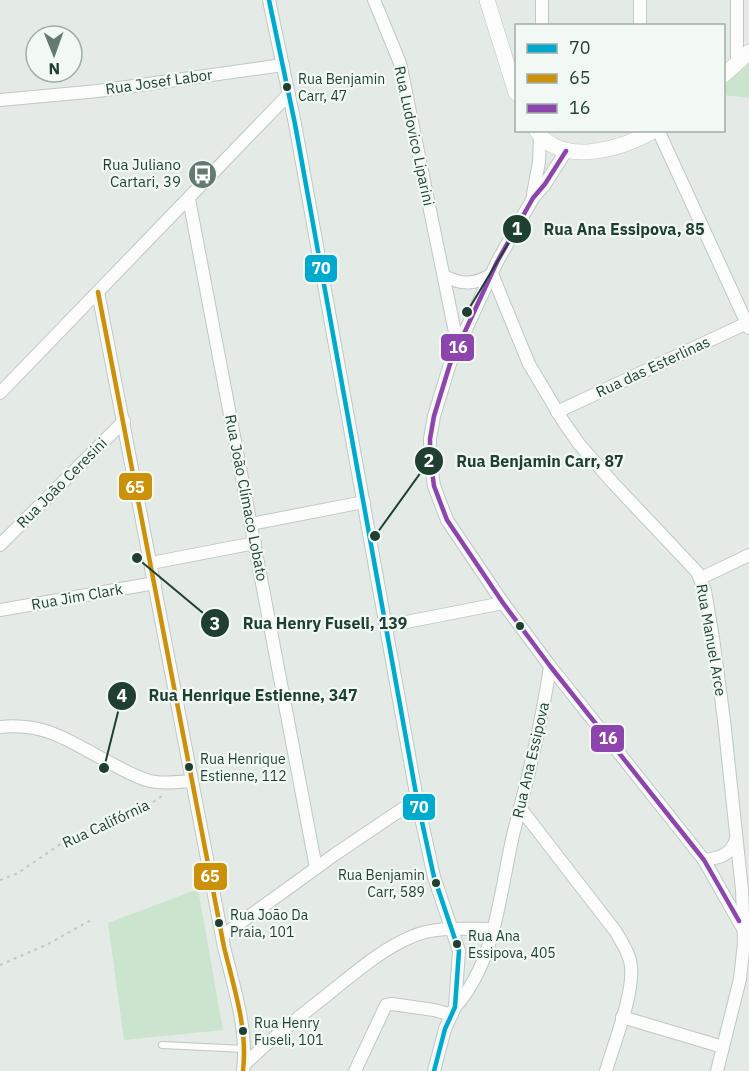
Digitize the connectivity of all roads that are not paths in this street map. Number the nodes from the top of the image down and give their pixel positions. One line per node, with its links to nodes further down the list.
1 (269, 0): 11 (street)
2 (374, 0): 22 (street, Rua Ludovico Liparini)
3 (487, 0): 13 (street)
4 (543, 0): 7 (street)
5 (640, 0): 8 (street)
6 (737, 0): 10 (street)
7 (542, 24)
8 (640, 24)
9 (749, 52): 10 (street)
10 (736, 63): 12 (street)
11 (283, 65): 14 (street); 15 (street, Rua Josef Labor)
12 (725, 73)
13 (515, 90)
14 (289, 94): 20 (street); 29 (street)
15 (0, 100)
16 (650, 132): 18 (street); 24 (street)
17 (538, 133): 18 (street); 19 (street)
18 (566, 151): 19 (street)
19 (532, 198): 21 (street)
20 (189, 199): 23 (street); 30 (street, Rua João Clímaco Lobato)
21 (492, 274): 22 (street); 25 (street); 27 (street, Rua Manuel Arce)
22 (444, 276): 25 (street, Rua Ludovico Liparini)
23 (98, 292): 26 (street); 28 (street)
24 (748, 324): 27 (street, Rua das Esterlinas)
25 (458, 347): 37 (street)
26 (0, 393)
27 (557, 412): 35 (street, Rua Manuel Arce)
28 (124, 421): 32 (street, Rua João Ceresini); 34 (street)
29 (364, 502): 30 (street); 39 (street)
30 (251, 524): 31 (street, Rua João Clímaco Lobato)
31 (255, 543): 34 (street); 47 (street, Rua João Clímaco Lobato)
32 (0, 545)
33 (749, 555): 35 (street)
34 (151, 563): 36 (street)
35 (701, 578): 45 (street, Rua Manuel Arce)
36 (154, 583): 38 (street, Rua Jim Clark); 42 (street)
37 (503, 603): 39 (street); 40 (street)
38 (0, 610)
39 (386, 626): 43 (street)
40 (550, 666): 44 (street, Rua Ana Essipova); 46 (street)
41 (0, 727): 42 (street)
42 (192, 781): 51 (street)
43 (417, 799): 47 (street); 49 (street)
44 (520, 809): 50 (street, Rua Ana Essipova); 53 (street)
45 (737, 838): 46 (street); 48 (street, Rua Manuel Arce)
46 (704, 860): 48 (street)
47 (316, 868): 51 (street)
48 (743, 928): 55 (street, Rua Manuel Arce)
49 (451, 929): 50 (street); 52 (street); 57 (street)
50 (492, 930): 52 (street, Rua Ana Essipova)
51 (222, 936): 56 (street)
52 (454, 1011): 58 (street); 59 (street)
53 (622, 1017): 55 (street); 60 (street)
54 (162, 1046): 56 (lane)
55 (723, 1047): 61 (street, Rua Manuel Arce)
56 (246, 1049): 57 (street)
57 (244, 1068)
58 (355, 1071)
59 (434, 1071)
60 (606, 1071)
61 (717, 1071)

